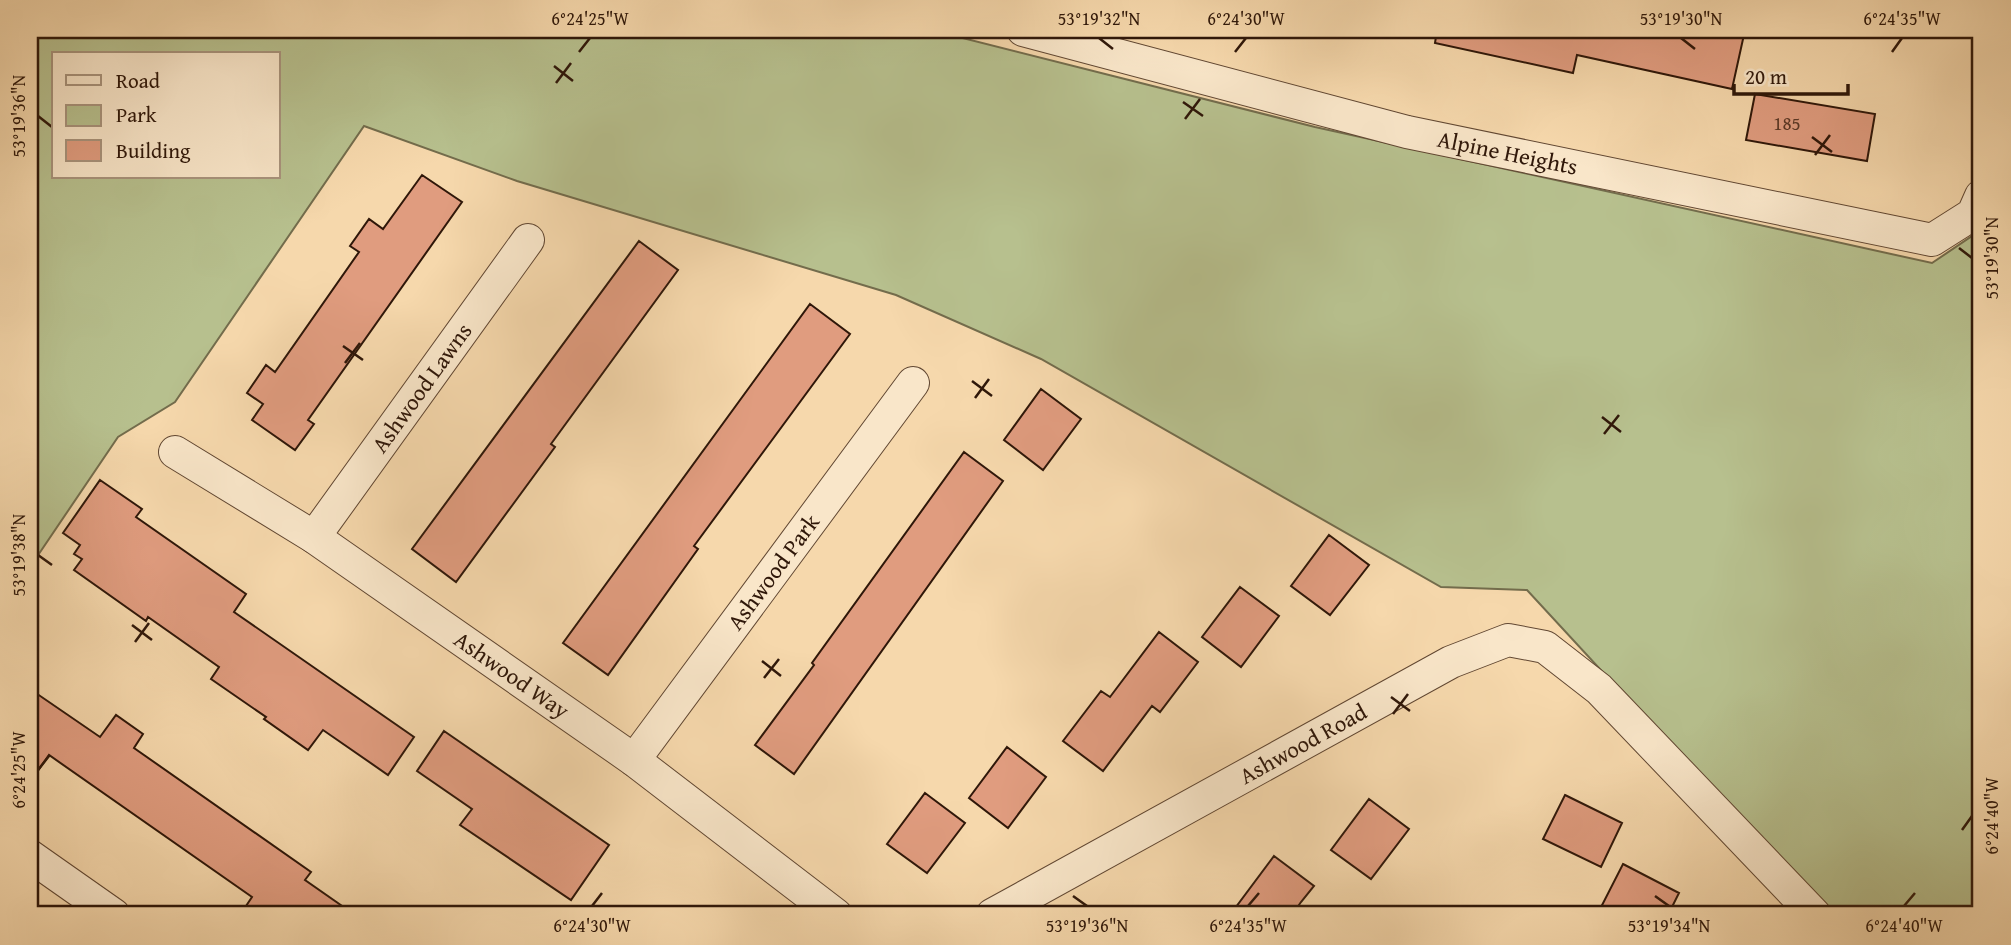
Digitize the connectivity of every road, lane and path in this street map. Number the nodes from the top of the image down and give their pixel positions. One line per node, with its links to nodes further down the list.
1 (1023, 30): 2 (street, Alpine Heights)
2 (1981, 195)
3 (528, 240): 6 (street, Ashwood Lawns)
4 (913, 383): 7 (street, Ashwood Park)
5 (175, 452): 6 (street, Ashwood Way)
6 (314, 537): 7 (street, Ashwood Way)
7 (634, 760): 10 (street, Ashwood Way)
8 (30, 856): 9 (street)
9 (114, 915)
10 (836, 915)
11 (992, 915): 12 (street, Ashwood Road)
12 (1815, 915)

